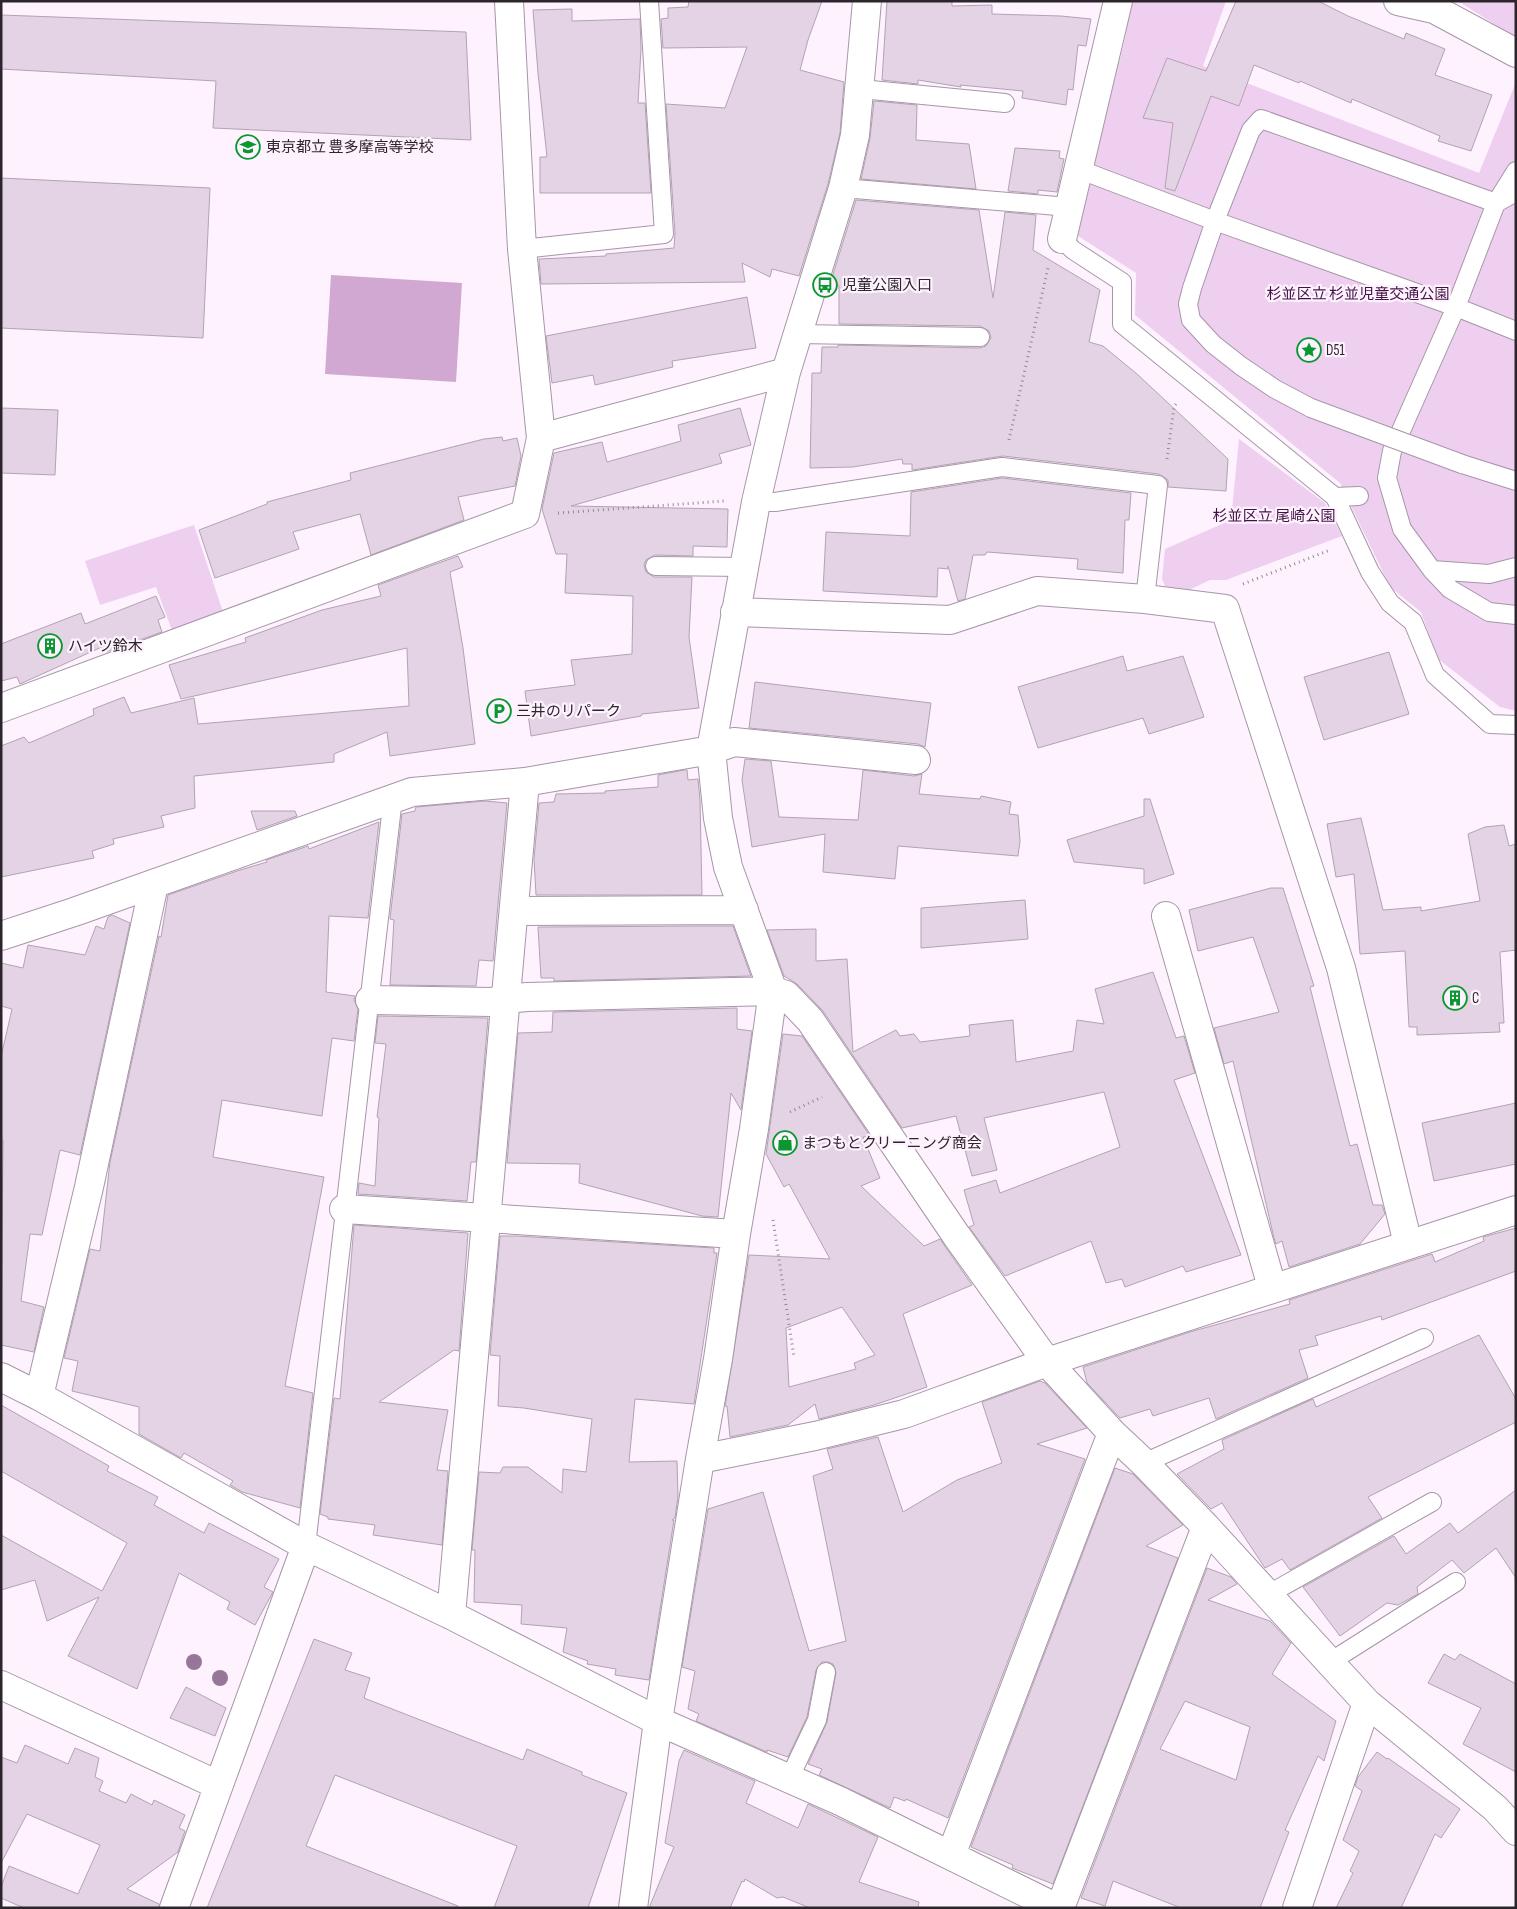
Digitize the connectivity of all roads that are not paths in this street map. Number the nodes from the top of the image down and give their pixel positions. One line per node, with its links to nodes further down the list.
1 (509, 1): 17 (street)
2 (648, 1): 17 (lane)
3 (867, 1): 7 (street)
4 (1118, 1): 9 (street)
5 (1398, 1): 6 (street)
6 (1516, 53)
7 (861, 89): 8 (lane); 11 (street)
8 (1005, 103)
9 (1078, 170): 14 (street); 15 (lane)
10 (1516, 171): 13 (lane)
11 (843, 188): 14 (lane); 20 (street)
12 (1516, 192): 13 (lane)
13 (1496, 203): 15 (lane); 18 (lane)
14 (1068, 207): 16 (street)
15 (1215, 222): 18 (lane); 24 (lane, bridge)
16 (1062, 239): 26 (lane)
17 (522, 249): 23 (street)
18 (1456, 307): 19 (lane); 31 (lane)
19 (1516, 331)
20 (798, 334): 21 (lane); 22 (street)
21 (980, 337)
22 (786, 372): 23 (street); 27 (street)
23 (541, 438): 35 (street)
24 (1516, 481)
25 (1359, 496): 26 (lane)
26 (1335, 497): 36 (lane)
27 (756, 502): 29 (street); 32 (lane)
28 (655, 566): 29 (lane)
29 (745, 567): 33 (street)
30 (1516, 567): 31 (lane)
31 (1432, 570): 34 (lane)
32 (1145, 599): 33 (street); 53 (street)
33 (735, 612): 37 (street)
34 (1516, 615)
35 (1, 708)
36 (1516, 725)
37 (711, 750): 38 (street); 39 (street); 42 (street)
38 (916, 760)
39 (525, 782): 40 (street); 43 (street)
40 (393, 798): 41 (street); 48 (lane)
41 (154, 884): 45 (street); 58 (street)
42 (744, 910): 43 (street); 46 (street)
43 (514, 911): 47 (street)
44 (1166, 916): 54 (street)
45 (1, 936)
46 (773, 991): 47 (street); 52 (street); 56 (street)
47 (506, 998): 48 (street); 51 (street)
48 (370, 1000): 49 (lane)
49 (344, 1209): 51 (street); 64 (lane)
50 (1516, 1210): 53 (street)
51 (487, 1218): 52 (street); 67 (street)
52 (736, 1234): 60 (street)
53 (1408, 1244): 54 (street)
54 (1272, 1288): 56 (street)
55 (1424, 1338): 61 (lane)
56 (1047, 1362): 59 (street); 60 (street)
57 (1, 1377): 58 (street)
58 (39, 1396): 64 (street)
59 (1112, 1433): 61 (street); 76 (street)
60 (700, 1459): 72 (street)
61 (1144, 1463): 63 (street)
62 (1432, 1502): 66 (lane)
63 (1206, 1527): 66 (street); 79 (street)
64 (306, 1546): 67 (street); 74 (street)
65 (1456, 1582): 68 (lane)
66 (1269, 1594): 68 (street)
67 (451, 1615): 72 (street)
68 (1330, 1662): 71 (street)
69 (826, 1672): 73 (lane)
70 (1, 1685): 74 (street)
71 (1367, 1703): 75 (street); 80 (street)
72 (658, 1721): 73 (street); 78 (street)
73 (789, 1779): 76 (street)
74 (218, 1785): 77 (street)
75 (1516, 1830)
76 (951, 1855): 79 (street)
77 (174, 1908)
78 (633, 1908)
79 (1058, 1908)
80 (1297, 1908)

